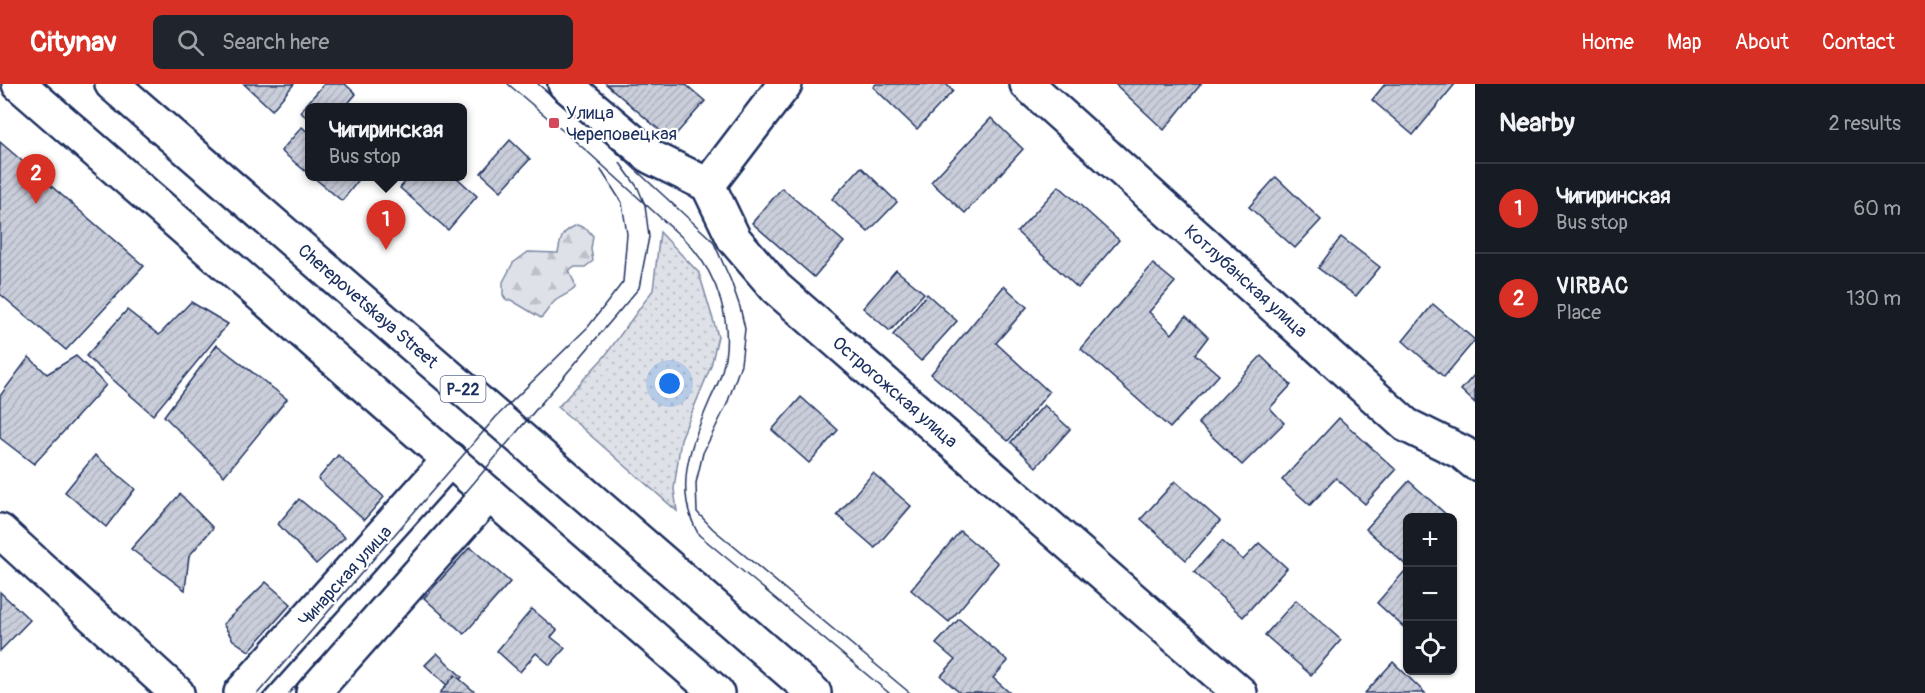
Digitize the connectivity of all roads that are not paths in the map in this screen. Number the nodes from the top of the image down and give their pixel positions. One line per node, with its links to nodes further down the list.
1 (19, 84): 7 (main road)
2 (112, 84): 15 (main road, Cherepovetskaya Street / Р-22)
3 (565, 84): 6 (main road)
4 (785, 84): 6 (main road)
5 (1027, 84): 8 (main road, Котлубанская улица)
6 (708, 185): 16 (main road, Острогожская улица)
7 (450, 459): 9 (main road); 12 (main road, Чинарская улица)
8 (1475, 463)
9 (489, 494): 13 (main road); 14 (main road)
10 (0, 531): 11 (main road)
11 (177, 693)
12 (241, 693)
13 (314, 693)
14 (717, 693)
15 (814, 693)
16 (1240, 693)

